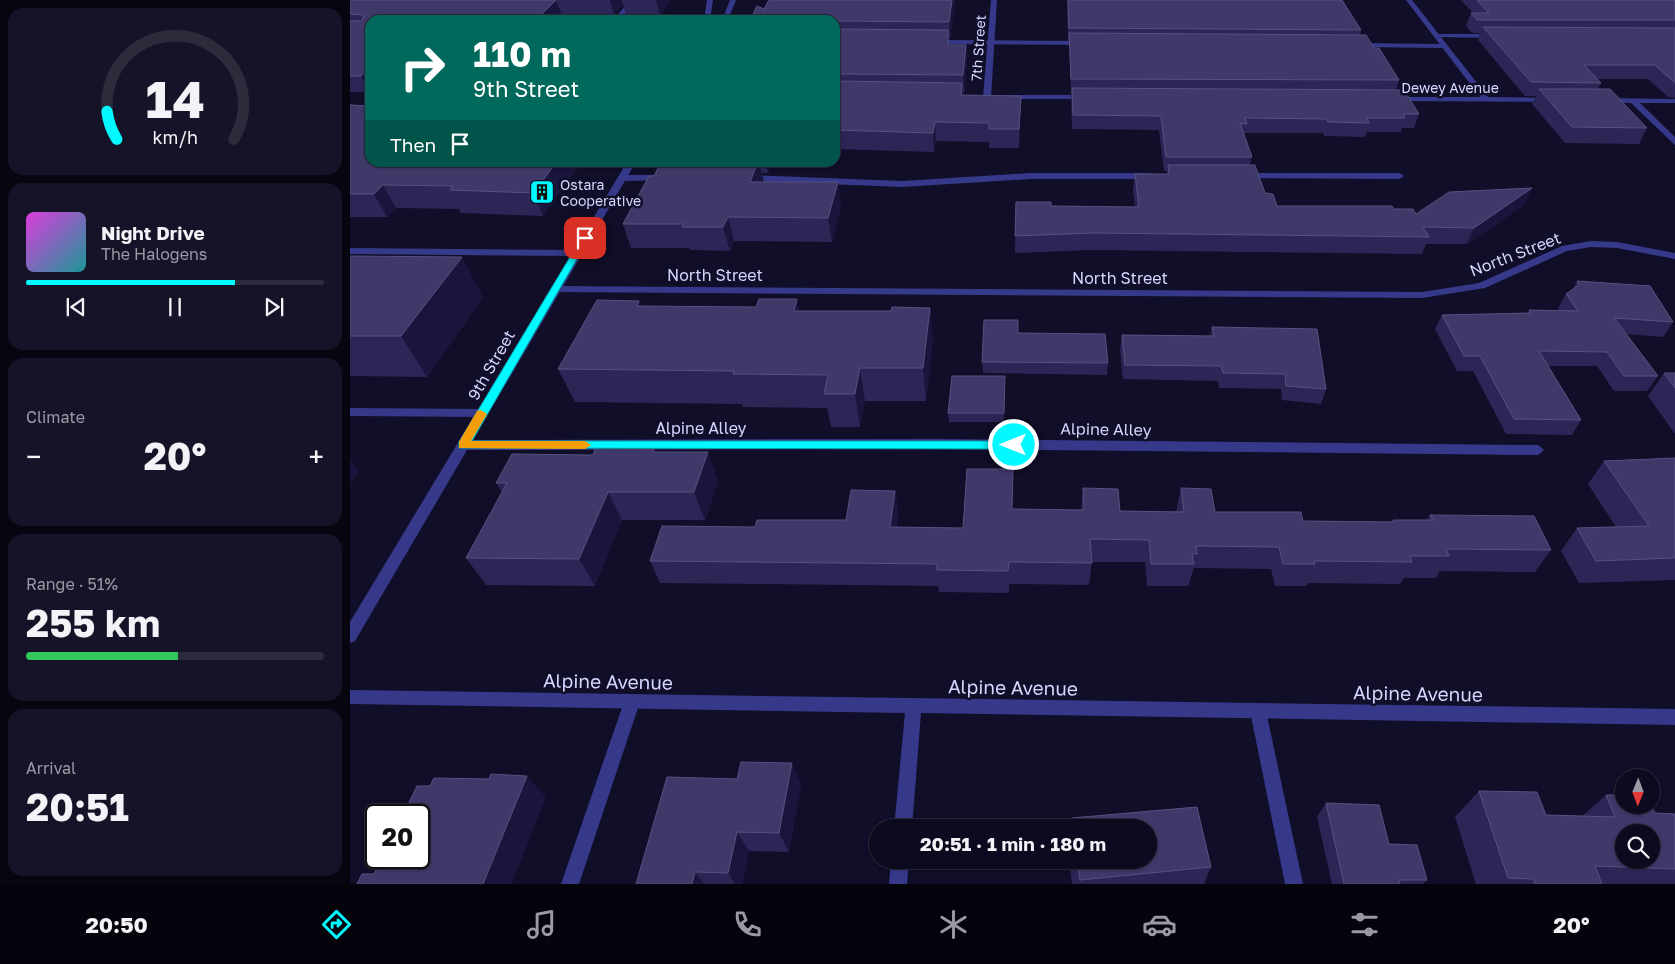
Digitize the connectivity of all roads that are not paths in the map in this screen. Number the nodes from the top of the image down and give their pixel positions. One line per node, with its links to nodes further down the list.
1 (633, 0): 6 (street)
2 (710, 0): 7 (street)
3 (733, 0): 8 (street)
4 (994, 0): 12 (street, 7th Street)
5 (1409, 0): 9 (street)
6 (620, 15)
7 (708, 15)
8 (727, 15)
9 (1437, 36): 10 (street); 15 (street)
10 (1506, 36)
11 (923, 42): 12 (street)
12 (991, 43): 13 (street); 17 (street, 7th Street)
13 (1090, 43)
14 (1346, 45): 15 (street)
15 (1444, 46): 20 (street)
16 (978, 97): 17 (street)
17 (987, 97): 18 (street)
18 (1097, 98)
19 (1386, 99): 20 (street, Dewey Avenue)
20 (1486, 100): 21 (street, Dewey Avenue)
21 (1555, 100)
22 (1594, 100): 23 (street)
23 (1634, 100): 24 (street); 25 (street)
24 (1675, 101)
25 (1675, 142)
26 (629, 167): 30 (street, 9th Street)
27 (1160, 176): 31 (street)
28 (1230, 176): 29 (street)
29 (1400, 176)
30 (622, 178): 32 (street); 34 (street, 9th Street)
31 (737, 178)
32 (679, 179)
33 (350, 251): 34 (street)
34 (576, 253): 36 (street, 9th Street)
35 (1675, 256): 36 (street, North Street)
36 (555, 289): 38 (street, 9th Street)
37 (350, 412): 38 (street)
38 (482, 413): 39 (street, 9th Street)
39 (463, 445): 40 (street, Alpine Alley); 41 (street, 9th Street)
40 (1538, 450)
41 (350, 636)
42 (350, 697): 43 (street, Alpine Avenue)
43 (632, 702): 44 (street, Alpine Avenue); 49 (street)
44 (914, 706): 45 (street, Alpine Avenue); 47 (street)
45 (1258, 710): 46 (street, Alpine Avenue); 51 (street)
46 (1675, 716)
47 (904, 819)
48 (899, 869): 50 (street)
49 (570, 884)
50 (898, 884)
51 (1294, 884)

